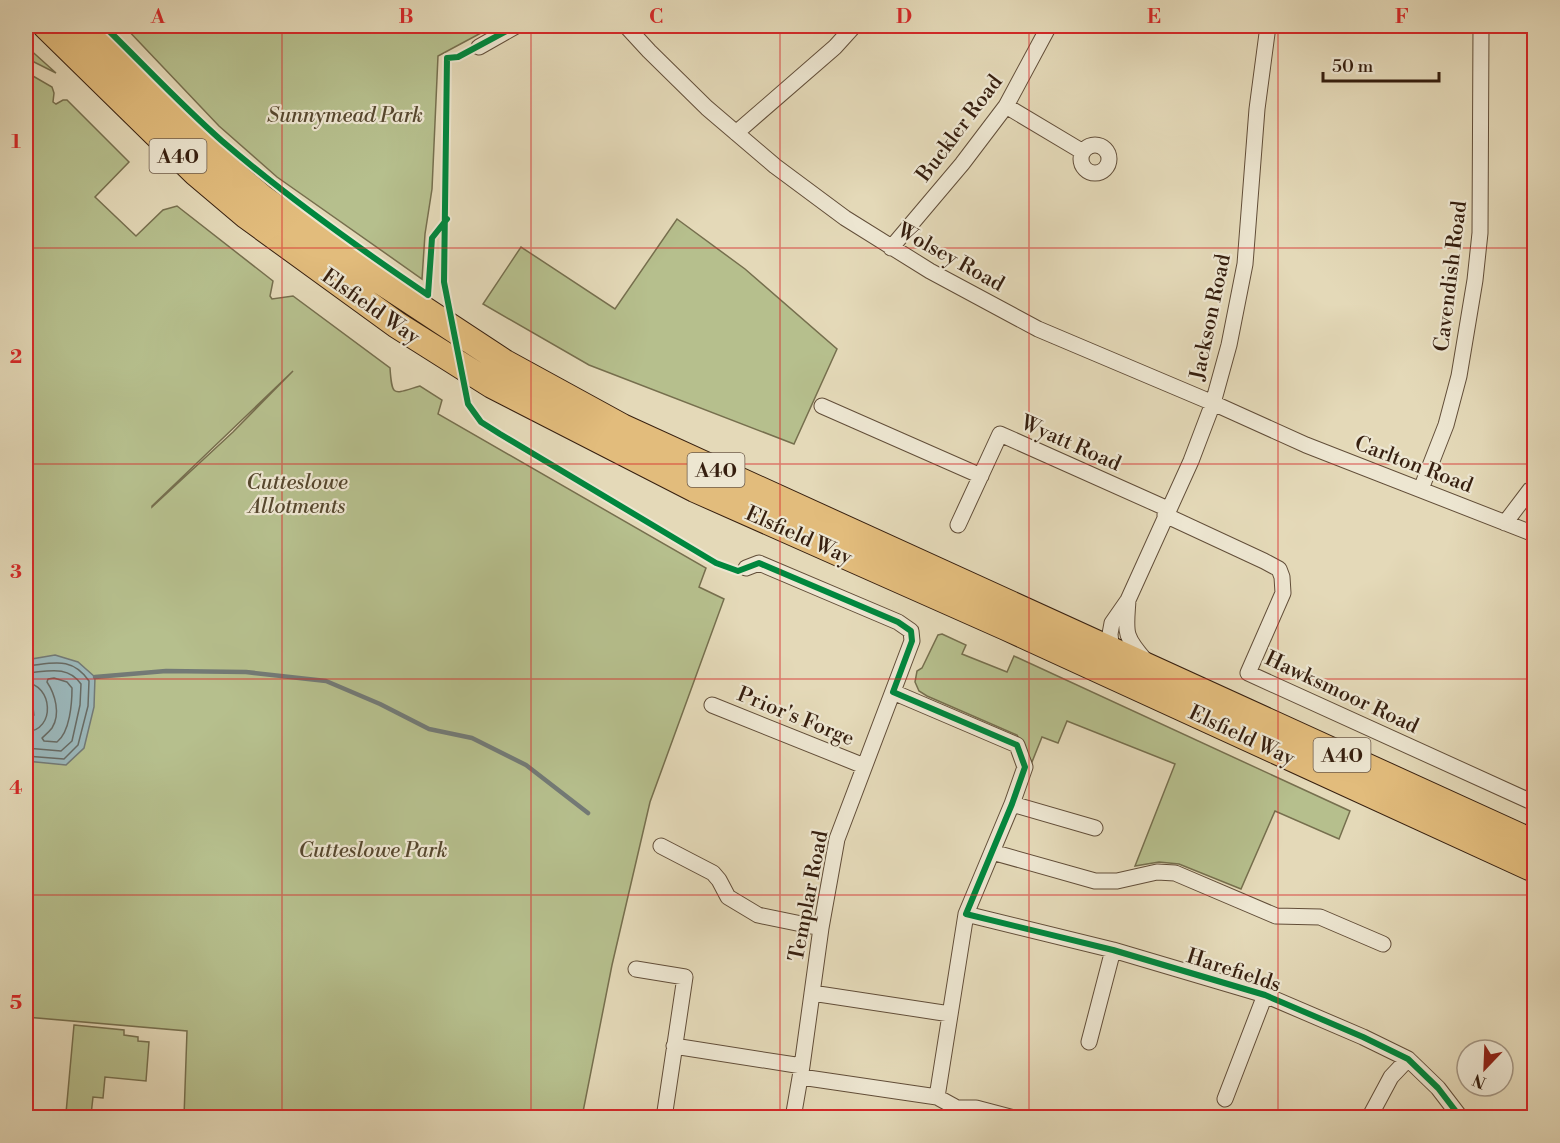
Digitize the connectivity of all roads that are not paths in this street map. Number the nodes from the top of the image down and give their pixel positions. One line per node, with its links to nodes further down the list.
1 (46, 26): 28 (highway, Elsfield Way / A40)
2 (81, 26): 26 (highway, Elsfield Way / A40)
3 (516, 26): 9 (street)
4 (626, 26): 11 (street, Wolsey Road)
5 (854, 26): 11 (street)
6 (1049, 26): 10 (street, Buckler Road)
7 (1268, 26): 14 (street, Jackson Road)
8 (1481, 26): 18 (street, Cavendish Road)
9 (479, 47)
10 (1006, 106): 12 (street); 13 (street, Buckler Road)
11 (736, 134): 13 (street, Wolsey Road)
12 (1083, 152)
13 (891, 248): 14 (street, Wolsey Road)
14 (1213, 403): 16 (street, Wolsey Road); 20 (street, Jackson Road)
15 (822, 406): 17 (street)
16 (1306, 446): 18 (street, Carlton Road)
17 (981, 476): 20 (street, Wyatt Road); 22 (street, Wyatt Road)
18 (1421, 489): 21 (street, Carlton Road)
19 (1534, 491): 21 (street)
20 (1167, 512): 25 (street, Jackson Road); 32 (street, Hawksmoor Road)
21 (1505, 524): 23 (street, Carlton Road)
22 (958, 525)
23 (1534, 534)
24 (746, 568): 29 (street, Templar Road)
25 (1128, 600): 26 (street, Jackson Road); 27 (street, Jackson Road)
26 (1111, 648): 27 (highway, Elsfield Way / A40); 28 (street, Jackson Road)
27 (1150, 667): 35 (highway, Elsfield Way / A40)
28 (1122, 680): 38 (highway, Elsfield Way / A40)
29 (893, 692): 31 (street, Templar Road); 33 (street)
30 (712, 705): 31 (street, Prior's Forge)
31 (864, 766): 40 (street, Templar Road)
32 (1534, 803)
33 (1012, 804): 34 (street); 37 (street)
34 (1095, 828)
35 (1534, 843)
36 (661, 846): 40 (street)
37 (992, 852): 39 (street); 41 (street)
38 (1534, 870)
39 (966, 914): 42 (street, Harefields); 46 (street)
40 (820, 928): 44 (street, Templar Road)
41 (1383, 944)
42 (1113, 950): 45 (street, Harefields); 47 (street)
43 (636, 969): 48 (street)
44 (812, 993): 46 (street); 50 (street, Templar Road)
45 (1265, 995): 49 (street, Harefields); 52 (street, Harefields)
46 (950, 1014): 51 (street)
47 (1089, 1042)
48 (674, 1046): 50 (street); 54 (street)
49 (1408, 1059): 57 (street); 58 (street, Harefields)
50 (801, 1072): 51 (street); 55 (street, Templar Road)
51 (937, 1097): 53 (street)
52 (1225, 1099)
53 (958, 1113): 56 (street)
54 (664, 1118)
55 (794, 1118)
56 (1014, 1118)
57 (1369, 1118)
58 (1461, 1118)

